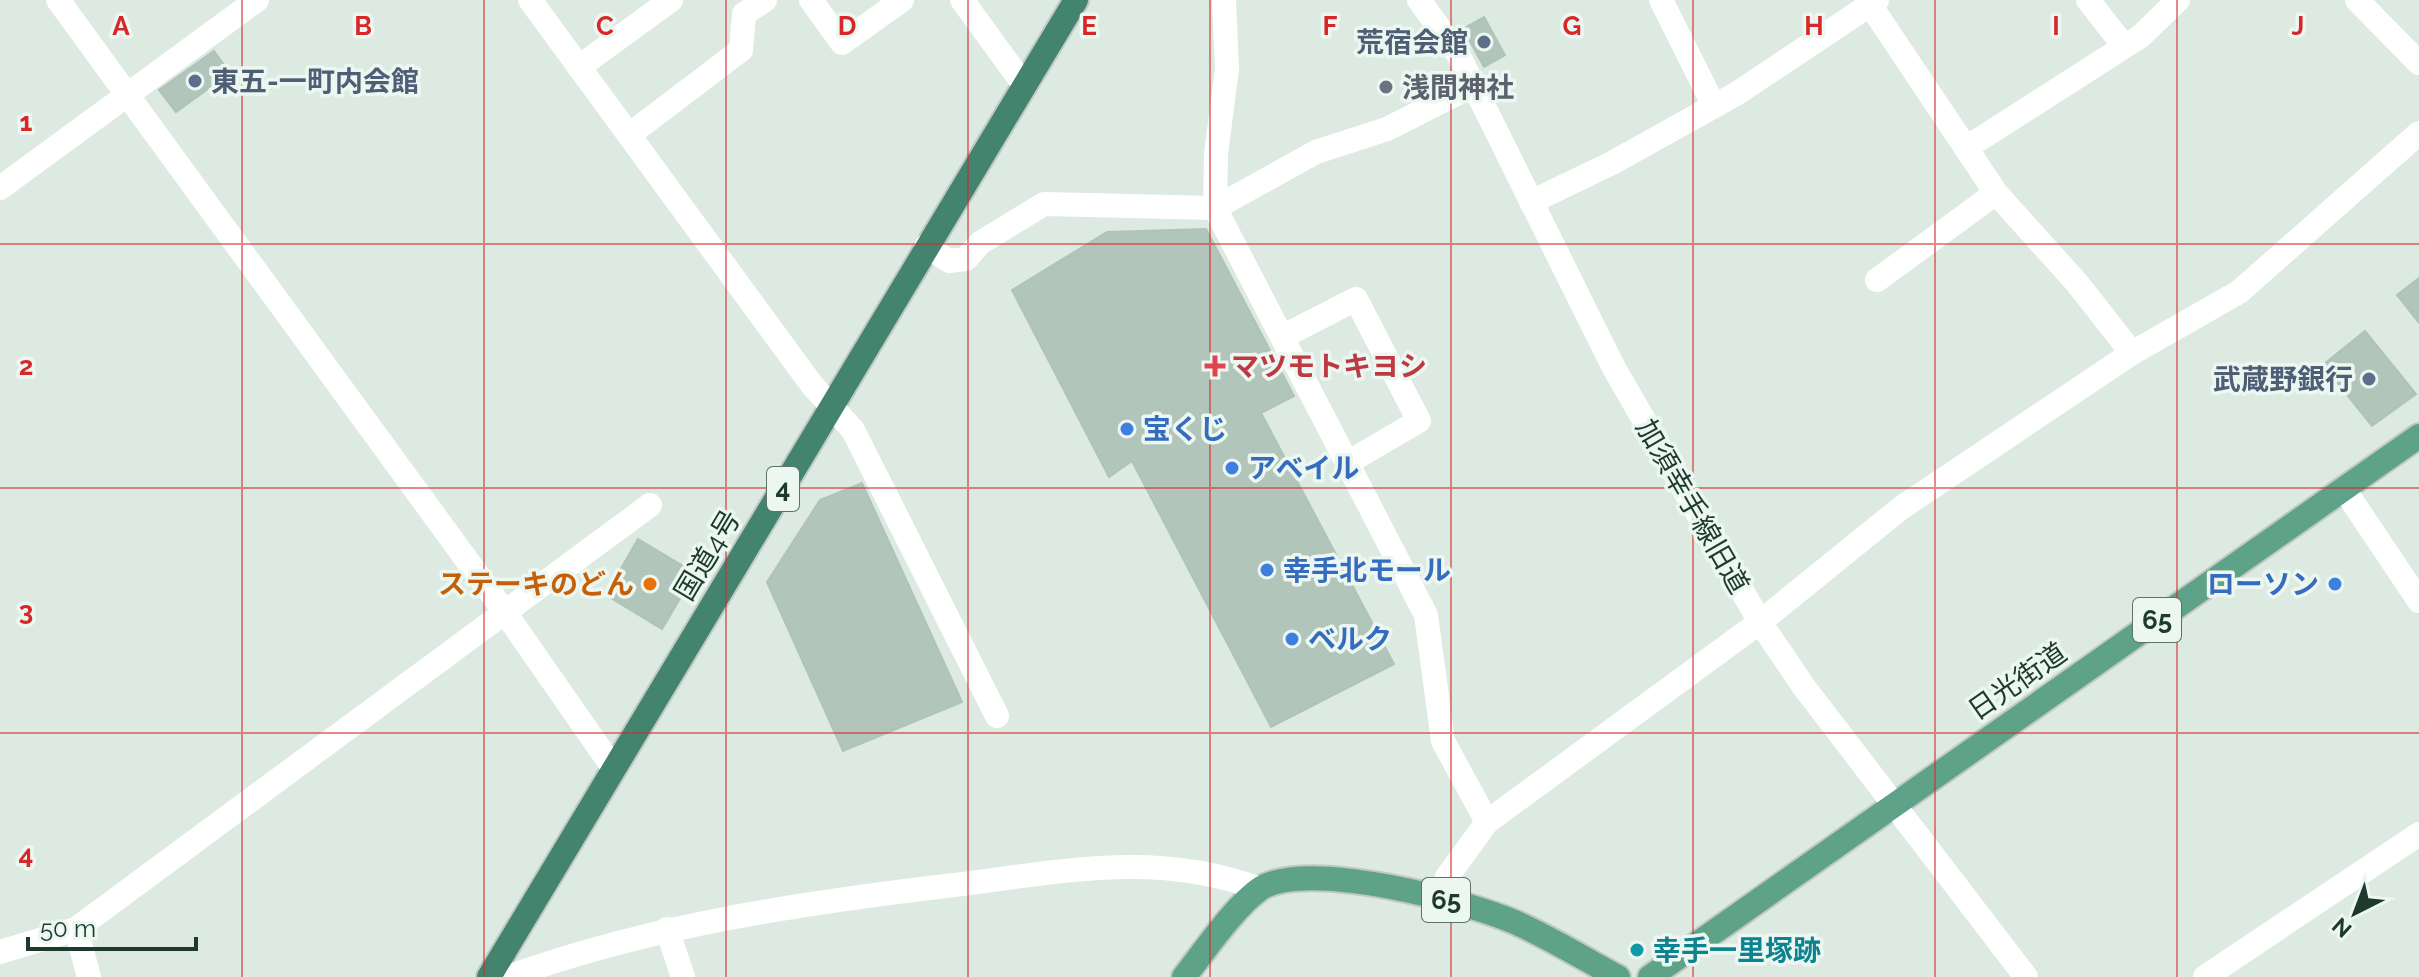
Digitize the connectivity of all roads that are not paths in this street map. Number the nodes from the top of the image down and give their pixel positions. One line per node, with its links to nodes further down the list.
1 (58, 0): 22 (street)
2 (257, 0): 22 (street)
3 (530, 0): 19 (street)
4 (671, 0): 19 (street)
5 (765, 0): 25 (street)
6 (811, 0): 7 (street)
7 (902, 0)
8 (962, 0): 20 (street)
9 (1076, 0): 20 (highway, 国道4号 / 4)
10 (1224, 0): 30 (street)
11 (1419, 0): 21 (street, 加須幸手線旧道)
12 (1661, 0): 23 (street)
13 (2088, 0): 17 (street)
14 (2178, 0): 17 (street)
15 (2357, 0): 18 (street)
16 (1871, 2): 23 (street); 26 (street)
17 (2124, 46): 26 (street)
18 (2419, 63)
19 (579, 67): 25 (street)
20 (1024, 85): 31 (highway, 国道4号 / 4)
21 (1474, 85): 29 (street, 加須幸手線旧道); 30 (street)
22 (129, 94): 27 (street); 41 (street)
23 (1714, 106): 29 (street)
24 (2419, 133): 34 (street)
25 (629, 135): 35 (street)
26 (1966, 148): 28 (street)
27 (0, 188)
28 (1996, 193): 32 (street); 34 (street)
29 (1531, 202): 42 (street, 加須幸手線旧道)
30 (1215, 208): 31 (street); 33 (street)
31 (926, 246): 35 (highway, 国道4号 / 4)
32 (1877, 280)
33 (1282, 337): 37 (street); 37 (street)
34 (2132, 353): 42 (street)
35 (832, 407): 43 (street); 44 (highway, 国道4号 / 4)
36 (2419, 436): 38 (main road, 日光街道 / 65)
37 (1347, 463): 46 (street)
38 (2344, 489): 40 (street); 45 (main road, 日光街道 / 65)
39 (650, 505): 41 (street)
40 (2419, 601)
41 (504, 611): 44 (street); 50 (street)
42 (1760, 622): 45 (street, 加須幸手線旧道); 46 (street)
43 (997, 716)
44 (614, 769): 54 (highway, 国道4号 / 4)
45 (1895, 802): 59 (main road, 日光街道 / 65); 60 (street, 加須幸手線旧道)
46 (1487, 822): 49 (street)
47 (2419, 834): 61 (street)
48 (1260, 889): 49 (main road, 65); 51 (street); 57 (main road)
49 (1440, 899): 58 (main road, 65)
50 (76, 929): 52 (street); 53 (street)
51 (667, 929): 55 (street); 56 (street)
52 (0, 952)
53 (89, 977)
54 (489, 977)
55 (508, 977)
56 (683, 977)
57 (1184, 977)
58 (1618, 977)
59 (1650, 977)
60 (2026, 977)
61 (2205, 977)

